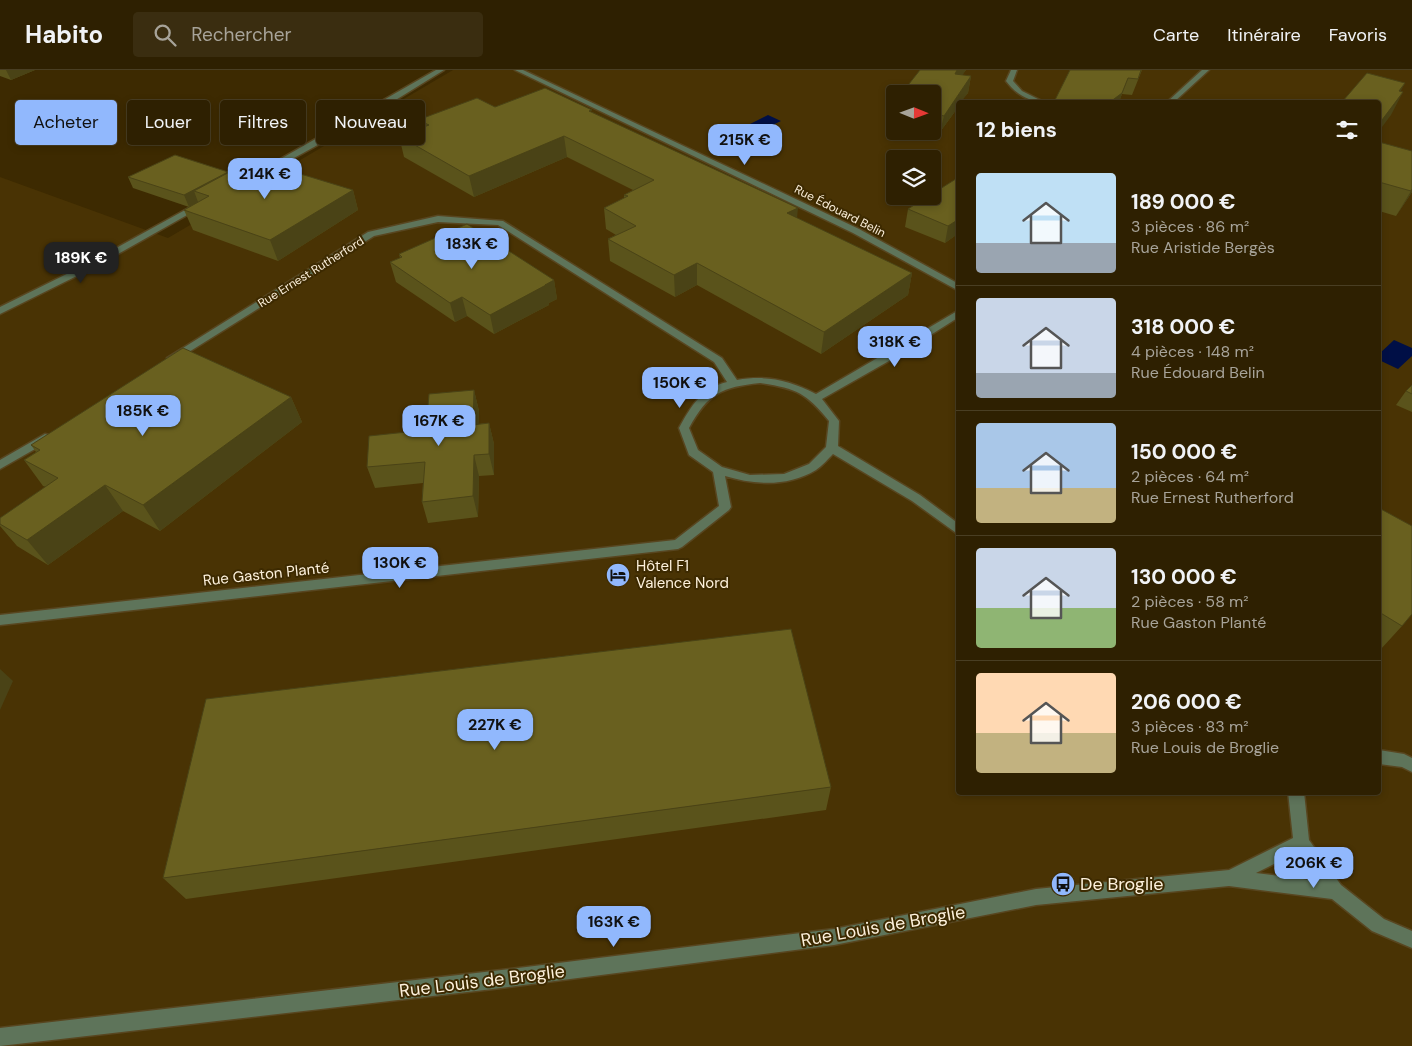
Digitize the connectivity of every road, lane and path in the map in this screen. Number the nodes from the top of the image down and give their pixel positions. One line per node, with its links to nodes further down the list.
1 (441, 70): 7 (street)
2 (518, 70): 9 (street, Rue Édouard Belin)
3 (1014, 70): 5 (street)
4 (1206, 70): 6 (street)
5 (1037, 100)
6 (1172, 100)
7 (252, 178)
8 (209, 201): 10 (street)
9 (956, 286)
10 (0, 311)
11 (956, 315): 14 (street)
12 (160, 365): 13 (street, Rue Ernest Rutherford)
13 (733, 382): 14 (street); 18 (street)
14 (816, 398): 16 (street)
15 (51, 434): 17 (street)
16 (832, 448): 18 (street); 19 (street)
17 (0, 466)
18 (718, 470): 20 (street, Rue Gaston Planté)
19 (956, 529)
20 (0, 620)
21 (1381, 757): 22 (street)
22 (1409, 759)
23 (1295, 795): 24 (street)
24 (1302, 842): 25 (street, Rue Louis de Broglie); 26 (street)
25 (1229, 878): 26 (street, Rue Louis de Broglie); 28 (street, Rue Louis de Broglie)
26 (1335, 891): 27 (street)
27 (1412, 940)
28 (0, 1037)

